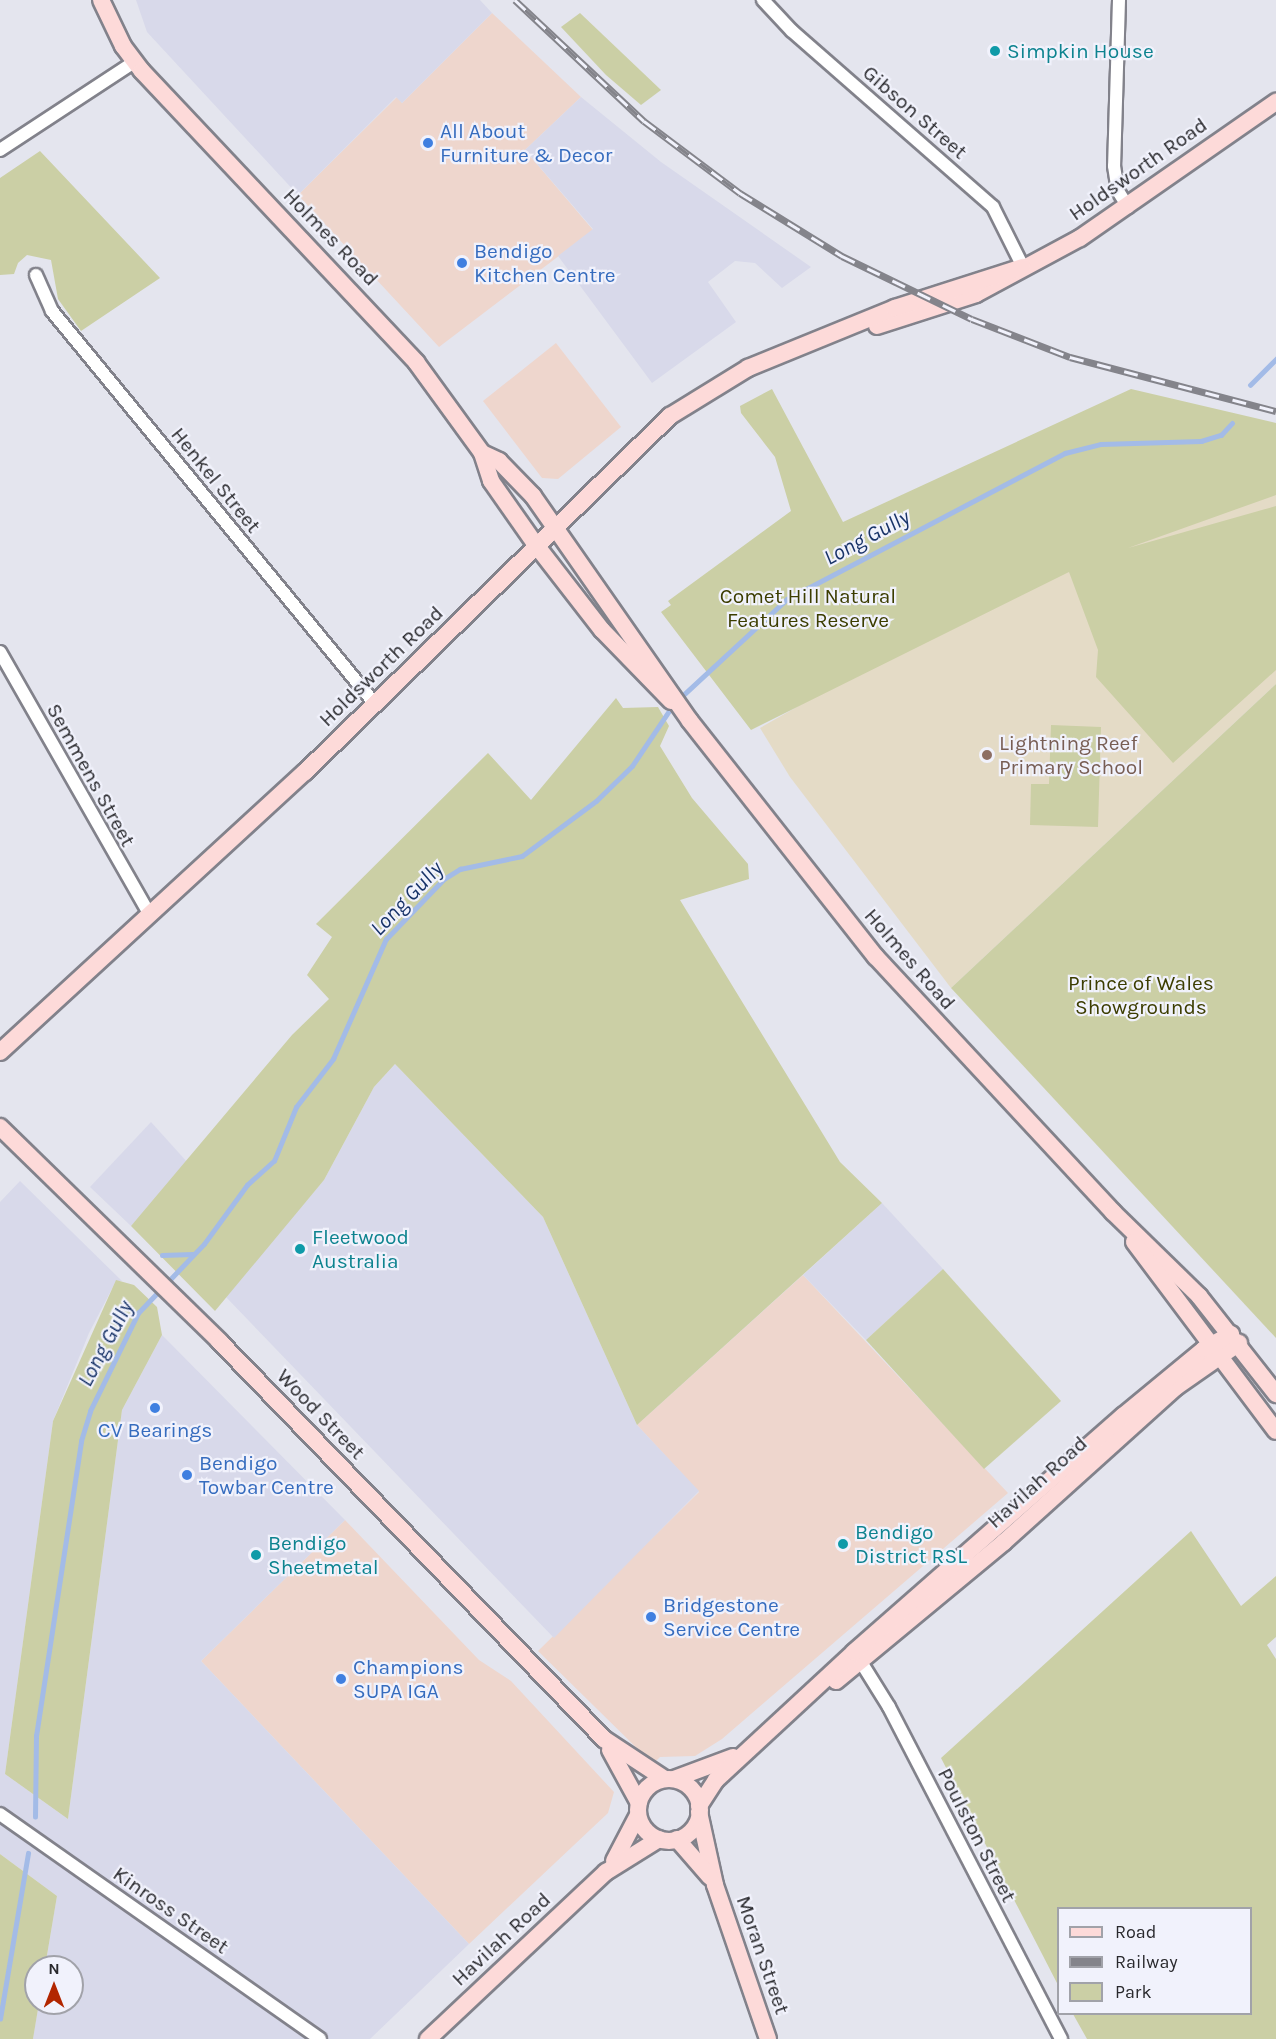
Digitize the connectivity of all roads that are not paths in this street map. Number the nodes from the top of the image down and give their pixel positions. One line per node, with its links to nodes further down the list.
1 (102, 0): 4 (main road, Holmes Road)
2 (763, 0): 8 (street, Gibson Street)
3 (1119, 0): 7 (street)
4 (134, 62): 6 (street); 10 (main road, Holmes Road)
5 (1276, 102): 7 (main road, Holdsworth Road)
6 (0, 150)
7 (1128, 207): 8 (main road, Holdsworth Road)
8 (1023, 267): 11 (main road, Holdsworth Road)
9 (36, 275): 15 (street, Henkel Street)
10 (482, 453): 11 (main road, Holmes Road); 12 (main road, Holmes Road)
11 (554, 526): 12 (main road, Holdsworth Road); 14 (main road, Holmes Road)
12 (536, 545): 14 (main road, Holmes Road); 15 (main road, Holdsworth Road)
13 (0, 652): 16 (street, Semmens Street)
14 (674, 700): 19 (main road, Holmes Road)
15 (375, 704): 16 (main road, Holdsworth Road)
16 (150, 915): 17 (main road, Holdsworth Road)
17 (0, 1052)
18 (0, 1127): 25 (main road, Wood Street)
19 (1113, 1212): 20 (main road, Holmes Road); 21 (main road, Holmes Road)
20 (1235, 1338): 21 (main road, Havilah Road); 22 (main road, Holmes Road)
21 (1218, 1349): 23 (main road, Holmes Road); 24 (main road, Havilah Road)
22 (1276, 1394)
23 (1276, 1431)
24 (858, 1656): 26 (main road, Havilah Road); 38 (street, Poulston Street)
25 (604, 1739): 27 (main road, Wood Street); 28 (main road, Wood Street)
26 (744, 1752): 27 (main road, Havilah Road); 29 (main road, Havilah Road)
27 (669, 1779): 28 (main road); 29 (main road)
28 (638, 1809): 31 (main road); 33 (main road, Havilah Road)
29 (699, 1809): 32 (main road); 34 (main road, Moran Street)
30 (0, 1814): 35 (street, Kinross Street)
31 (659, 1839): 32 (main road); 33 (main road, Havilah Road)
32 (676, 1839): 34 (main road, Moran Street)
33 (606, 1872): 36 (main road, Havilah Road)
34 (715, 1885): 37 (main road, Moran Street)
35 (320, 2039)
36 (428, 2039)
37 (768, 2039)
38 (1061, 2039)

